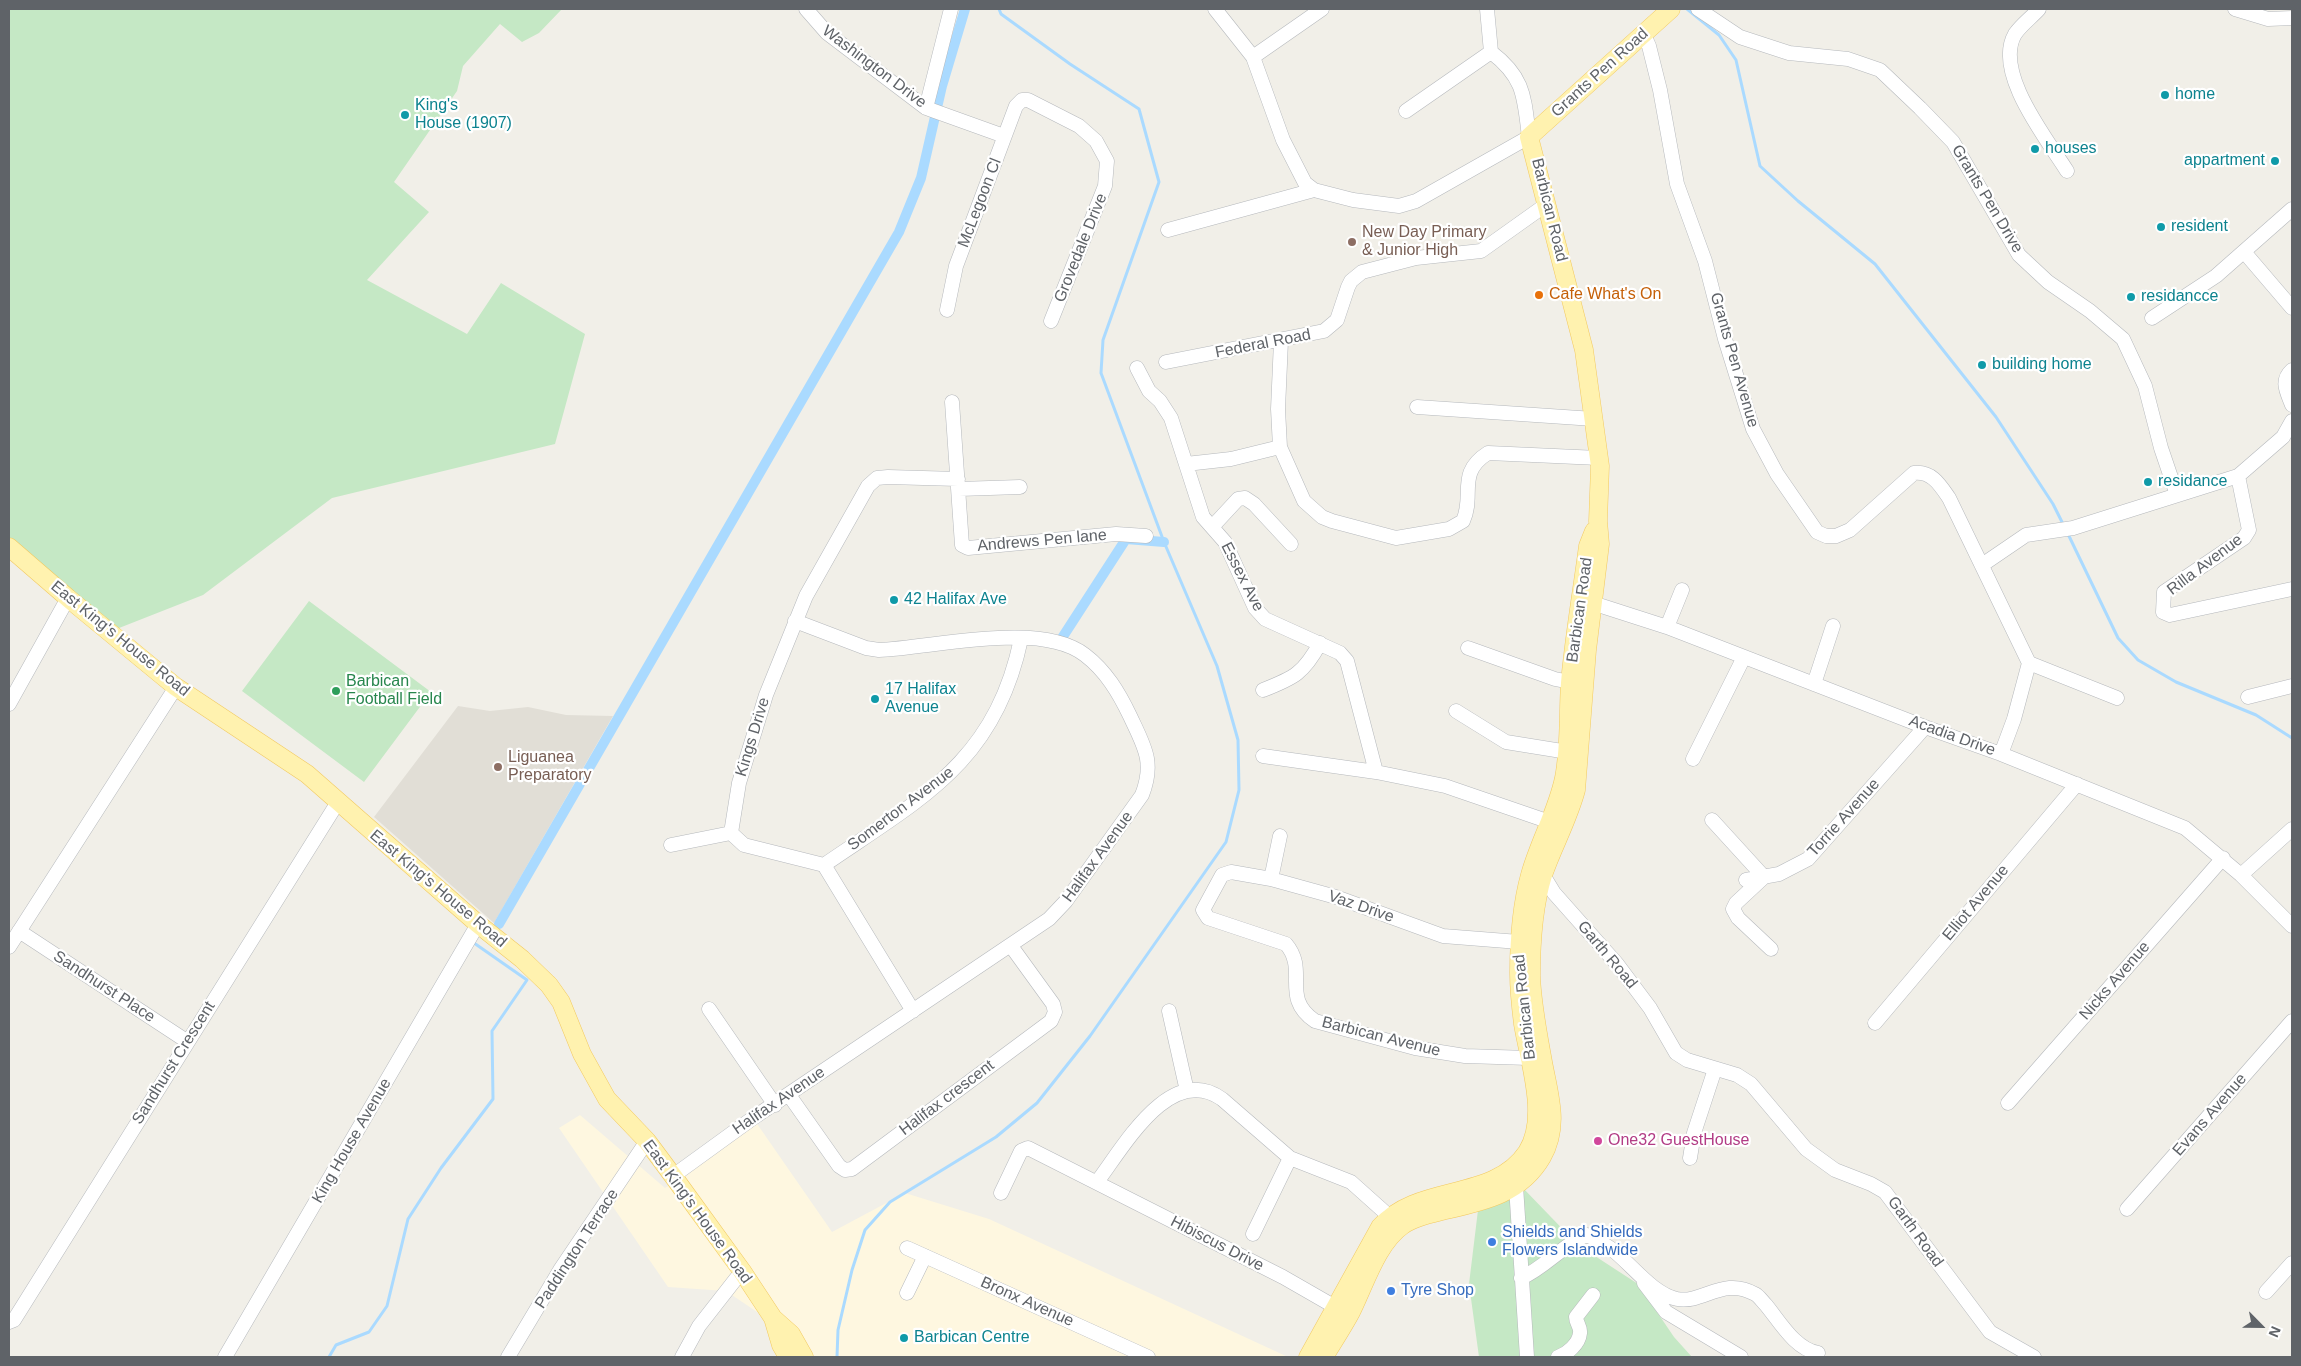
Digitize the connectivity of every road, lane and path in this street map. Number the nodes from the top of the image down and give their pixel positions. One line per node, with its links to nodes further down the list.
1 (806, 9): 15 (street, Washington Drive)
2 (951, 9): 15 (street)
3 (1216, 9): 13 (street)
4 (1322, 9): 13 (street)
5 (1487, 9): 12 (street)
6 (1671, 9): 11 (main road, Grants Pen Road)
7 (1698, 9): 44 (street, Grants Pen Drive)
8 (2039, 9): 19 (street)
9 (2235, 9): 10 (street)
10 (2292, 18)
11 (1644, 35): 18 (main road, Grants Pen Road); 49 (street, Grants Pen Avenue)
12 (1491, 52): 16 (street); 18 (street)
13 (1252, 57): 20 (street)
14 (1022, 100): 17 (street, McLegoon Cl); 28 (street, Grovedale Drive)
15 (926, 108): 17 (street, Washington Drive)
16 (1406, 110)
17 (1004, 136): 26 (street, McLegoon Cl)
18 (1529, 137): 20 (street); 21 (main road, Barbican Road)
19 (2067, 171)
20 (1314, 190): 23 (street)
21 (1547, 204): 29 (street, Federal Road); 36 (main road, Barbican Road)
22 (2292, 209): 24 (street)
23 (1168, 230)
24 (2245, 253): 25 (street); 27 (street)
25 (2292, 308)
26 (947, 310)
27 (2152, 318)
28 (1051, 321)
29 (1281, 341): 30 (street, Federal Road); 38 (street)
30 (1166, 362)
31 (1137, 368): 40 (street, Essex Ave)
32 (2292, 370): 34 (street)
33 (952, 402): 42 (street, Andrews Pen lane)
34 (2292, 405)
35 (1417, 407): 36 (street)
36 (1594, 418): 39 (main road, Barbican Road)
37 (2292, 421): 41 (street)
38 (1280, 447): 39 (street); 40 (street)
39 (1599, 458): 53 (main road, Barbican Road)
40 (1186, 464): 45 (street, Essex Ave)
41 (2238, 476): 44 (street); 50 (street, Rilla Avenue)
42 (958, 484): 43 (street, Kings Drive); 46 (street, Andrews Pen lane); 54 (street, Kings Drive)
43 (1020, 487)
44 (2177, 495): 49 (street)
45 (1213, 526): 47 (street); 58 (street, Essex Ave)
46 (1146, 536)
47 (1291, 544)
48 (9, 547): 52 (main road, East King's House Road)
49 (1982, 565): 61 (street, Grants Pen Avenue)
50 (2292, 589)
51 (1682, 590): 56 (street)
52 (68, 598): 65 (main road, East King's House Road); 69 (street)
53 (1586, 601): 56 (street, Acadia Drive); 62 (main road, Barbican Road); 87 (main road, Barbican Road)
54 (796, 621): 57 (street, Halifax Avenue); 82 (street, Kings Drive)
55 (1833, 626): 63 (street)
56 (1667, 627): 60 (street, Acadia Drive)
57 (1021, 639): 86 (street, Somerton Avenue); 97 (street, Halifax Avenue)
58 (1320, 643): 66 (street); 76 (street, Essex Ave)
59 (1468, 648): 62 (street)
60 (1744, 657): 63 (street, Acadia Drive); 75 (street)
61 (2029, 663): 68 (street); 73 (street)
62 (1570, 682): 72 (main road, Barbican Road)
63 (1814, 684): 71 (street, Acadia Drive)
64 (2292, 686): 67 (street)
65 (176, 687): 78 (main road, East King's House Road); 95 (street)
66 (1263, 690)
67 (2248, 697)
68 (2117, 698)
69 (9, 704)
70 (1456, 711): 72 (street)
71 (1925, 727): 73 (street, Acadia Drive); 89 (street, Torrie Avenue)
72 (1568, 752): 80 (main road, Barbican Road)
73 (2001, 754): 77 (street, Acadia Drive)
74 (1263, 756): 76 (street)
75 (1693, 759)
76 (1376, 772): 80 (street)
77 (2077, 784): 85 (street, Acadia Drive); 104 (street, Elliot Avenue)
78 (338, 802): 93 (main road, East King's House Road); 105 (street, Sandhurst Crescent)
79 (1712, 820): 89 (street)
80 (1550, 822): 96 (main road, Barbican Road)
81 (2292, 829): 88 (street)
82 (731, 833): 84 (street); 86 (street)
83 (1280, 836): 90 (street)
84 (671, 845)
85 (2223, 858): 88 (street, Acadia Drive); 110 (street, Nicks Avenue)
86 (824, 865): 101 (street)
87 (1544, 875): 107 (street, Garth Road); 116 (main road, Barbican Road)
88 (2241, 875): 94 (street, Acadia Drive)
89 (1764, 877): 91 (street, Torrie Avenue); 99 (street)
90 (1271, 879): 92 (street, Vaz Drive); 96 (street, Vaz Drive)
91 (1746, 880)
92 (1213, 891): 106 (street, Barbican Avenue)
93 (478, 924): 112 (main road, East King's House Road); 135 (street, King House Avenue)
94 (2292, 926)
95 (19, 931): 98 (street); 105 (street, Sandhurst Place)
96 (1519, 942): 106 (main road, Barbican Road)
97 (1011, 946): 101 (street, Halifax Avenue); 109 (street, Halifax crescent)
98 (9, 947)
99 (1771, 949)
100 (709, 1009): 111 (street)
101 (913, 1011): 109 (street, Halifax Avenue)
102 (1169, 1011): 108 (street)
103 (2292, 1021): 119 (street, Evans Avenue)
104 (1876, 1022)
105 (188, 1042): 133 (street, Sandhurst Crescent)
106 (1529, 1058): 116 (main road, Barbican Road)
107 (1715, 1069): 114 (street); 146 (street, Garth Road)
108 (1187, 1091): 113 (street); 117 (street)
109 (789, 1095): 111 (street, Halifax Avenue)
110 (2008, 1103)
111 (775, 1105): 115 (street, Halifax Avenue)
112 (647, 1141): 115 (main road, East King's House Road); 136 (street, Paddington Terrace)
113 (1290, 1158): 120 (street); 121 (street)
114 (1690, 1158)
115 (673, 1176): 126 (main road, East King's House Road)
116 (1513, 1178): 120 (main road, Barbican Road); 127 (street); 142 (main road, Barbican Road)
117 (1097, 1182): 118 (street, Hibiscus Drive); 131 (street, Hibiscus Drive)
118 (1001, 1193)
119 (2127, 1210)
120 (1390, 1216): 131 (main road, Barbican Road)
121 (1253, 1234)
122 (906, 1248): 123 (street, Bronx Avenue)
123 (925, 1256): 129 (street); 140 (street, Bronx Avenue)
124 (2292, 1263): 128 (street)
125 (1633, 1270): 127 (street); 134 (street); 145 (street)
126 (742, 1271): 132 (main road, East King's House Road); 137 (street)
127 (1521, 1278): 143 (street)
128 (2266, 1292)
129 (907, 1293)
130 (1593, 1295): 144 (street)
131 (1337, 1308): 141 (main road, Barbican Road)
132 (773, 1318): 138 (main road, East King's House Road); 139 (main road, East King's House Road)
133 (9, 1322)
134 (1818, 1353)
135 (225, 1357)
136 (508, 1357)
137 (682, 1357)
138 (788, 1357)
139 (804, 1357)
140 (1148, 1357)
141 (1308, 1357)
142 (1324, 1357)
143 (1527, 1357)
144 (1558, 1357)
145 (1742, 1357)
146 (2034, 1357)

